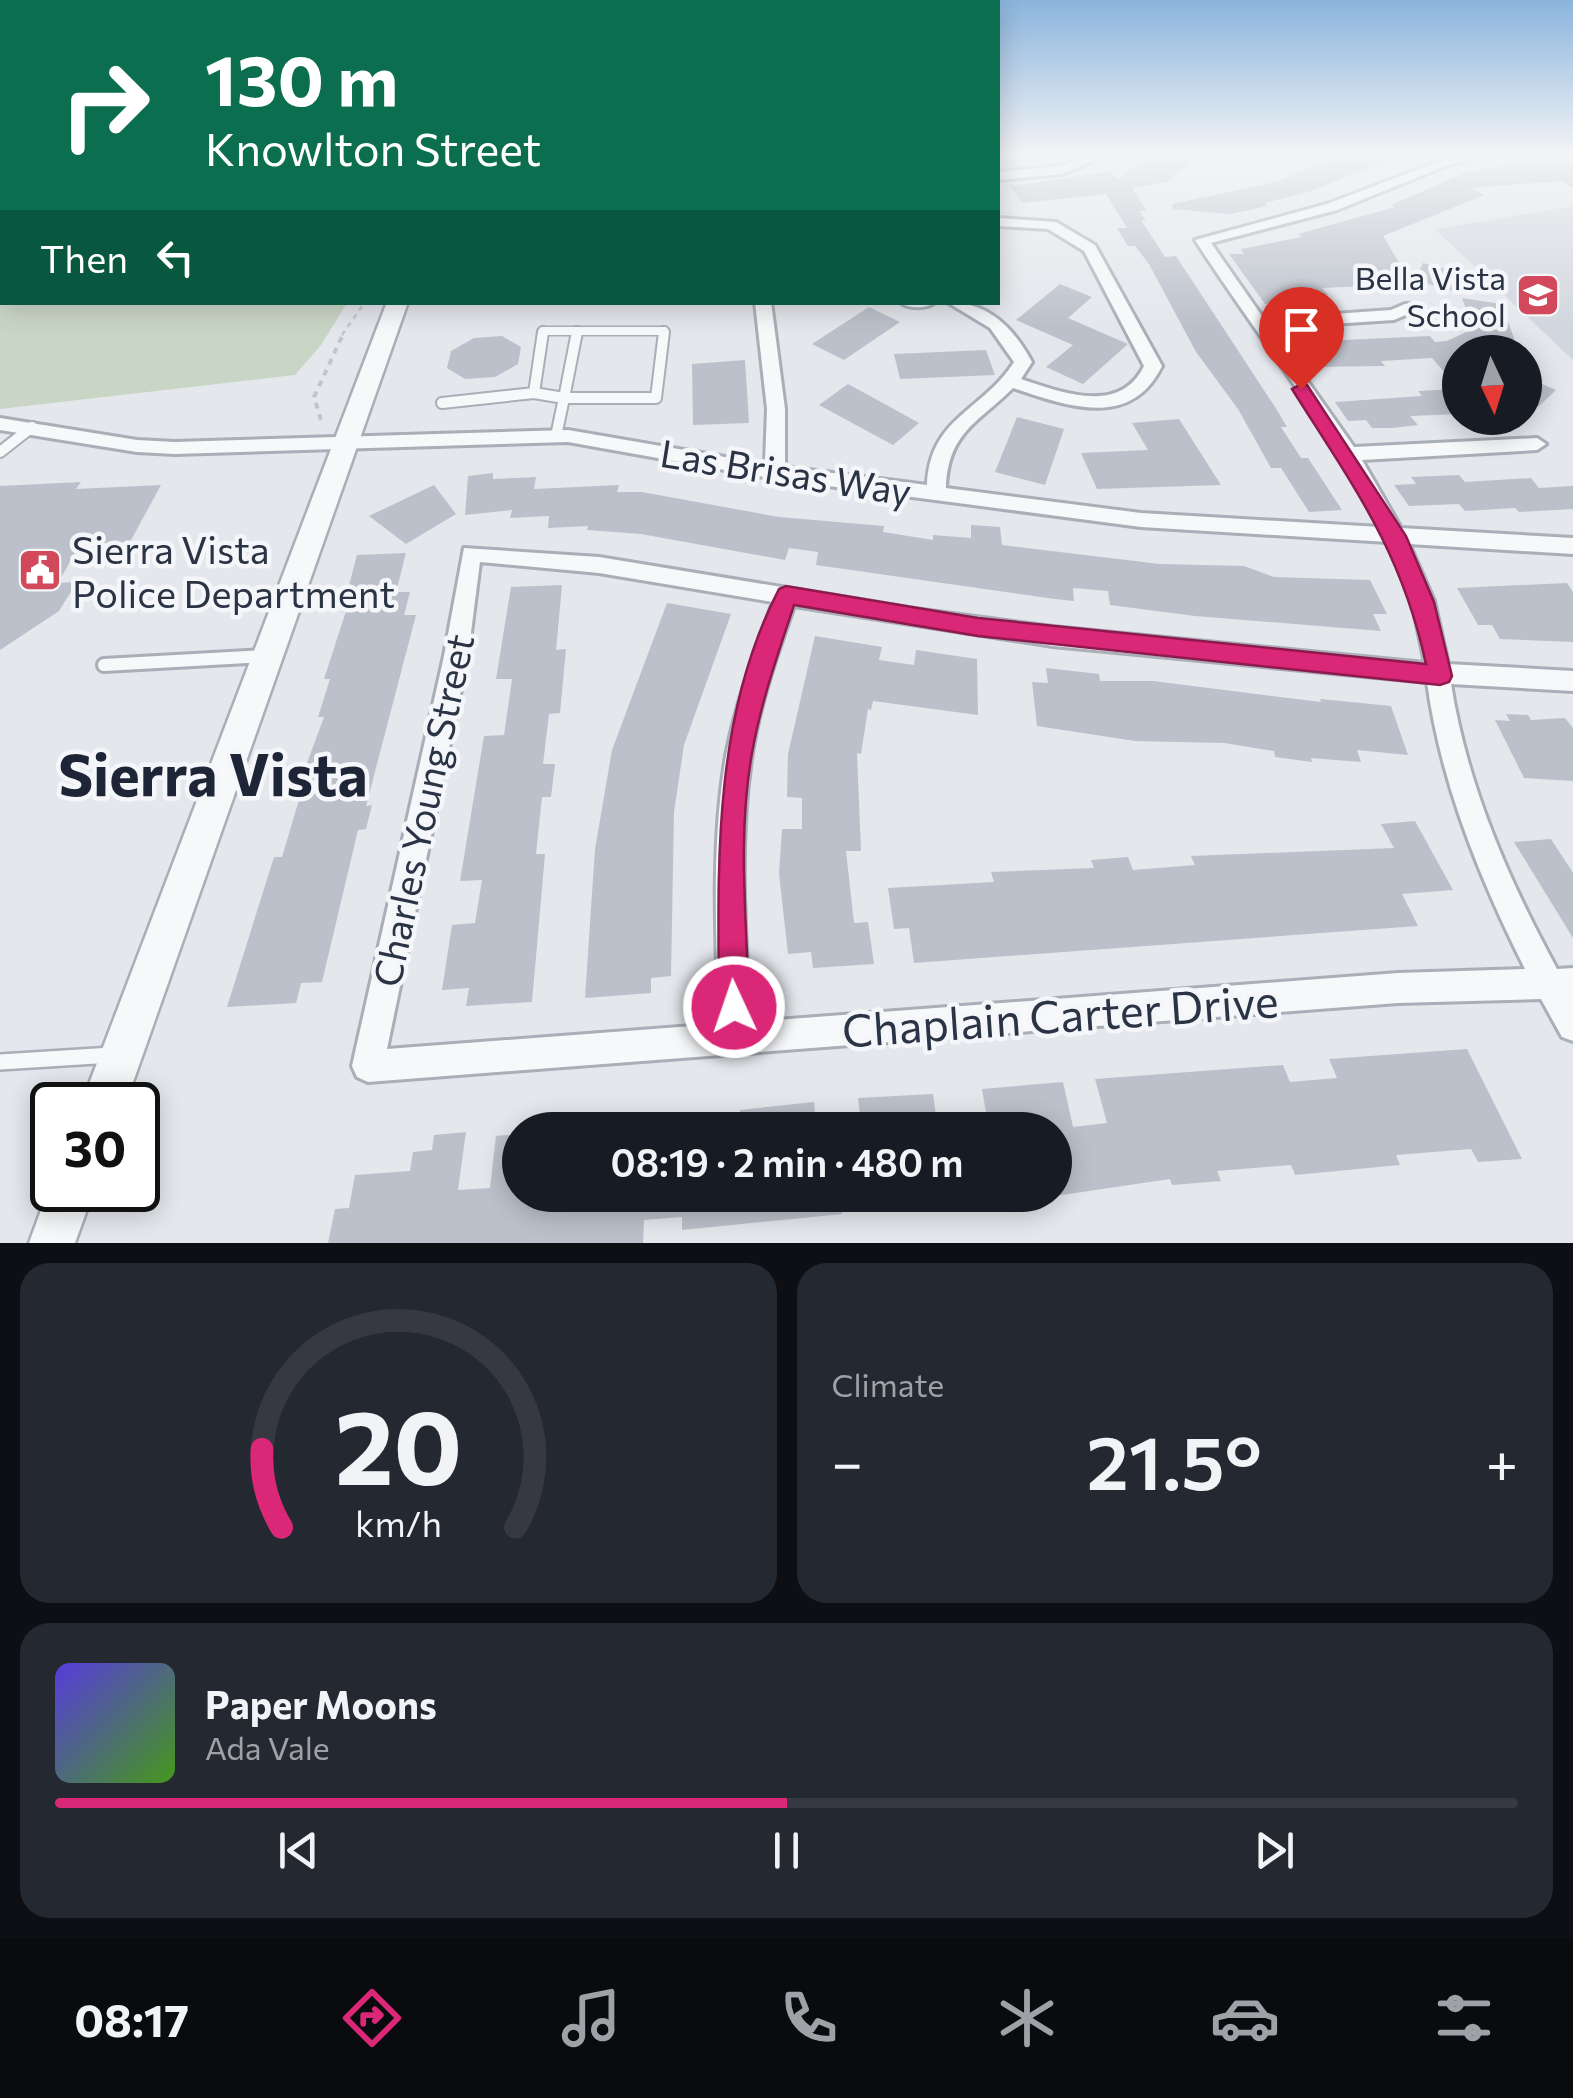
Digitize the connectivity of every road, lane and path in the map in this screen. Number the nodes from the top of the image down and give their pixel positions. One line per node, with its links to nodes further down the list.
1 (1315, 211): 8 (street)
2 (1000, 222): 10 (street)
3 (363, 305): 14 (path)
4 (397, 305): 18 (street)
5 (763, 305): 22 (street)
6 (962, 305): 10 (street)
7 (1412, 306): 8 (street)
8 (1256, 324): 21 (street)
9 (578, 330): 11 (lane); 12 (lane); 12 (lane)
10 (1013, 382): 23 (street)
11 (534, 393): 12 (lane); 13 (lane)
12 (564, 398): 17 (lane)
13 (442, 403)
14 (321, 420)
15 (0, 424): 16 (street, Las Brisas Way)
16 (32, 426): 18 (street, Las Brisas Way); 20 (lane)
17 (556, 436): 18 (street, Las Brisas Way); 22 (street, Las Brisas Way)
18 (346, 443): 27 (street)
19 (1538, 444): 21 (street)
20 (0, 452)
21 (1346, 454): 24 (street)
22 (775, 472): 23 (street, Las Brisas Way)
23 (936, 493): 24 (street, Las Brisas Way)
24 (1395, 536): 25 (street, Las Brisas Way); 29 (street)
25 (1573, 546)
26 (786, 595): 29 (street); 33 (street); 36 (street, Charles Young Street)
27 (268, 656): 28 (lane); 34 (street)
28 (104, 666)
29 (1440, 676): 30 (street); 31 (street)
30 (1573, 681)
31 (1561, 984): 32 (street); 33 (street, Chaplain Carter Drive)
32 (1573, 1026)
33 (736, 1038): 36 (street, Chaplain Carter Drive)
34 (121, 1054): 35 (lane); 37 (street)
35 (0, 1062)
36 (368, 1066)
37 (111, 1082)
38 (63, 1212): 39 (street)
39 (52, 1243)

